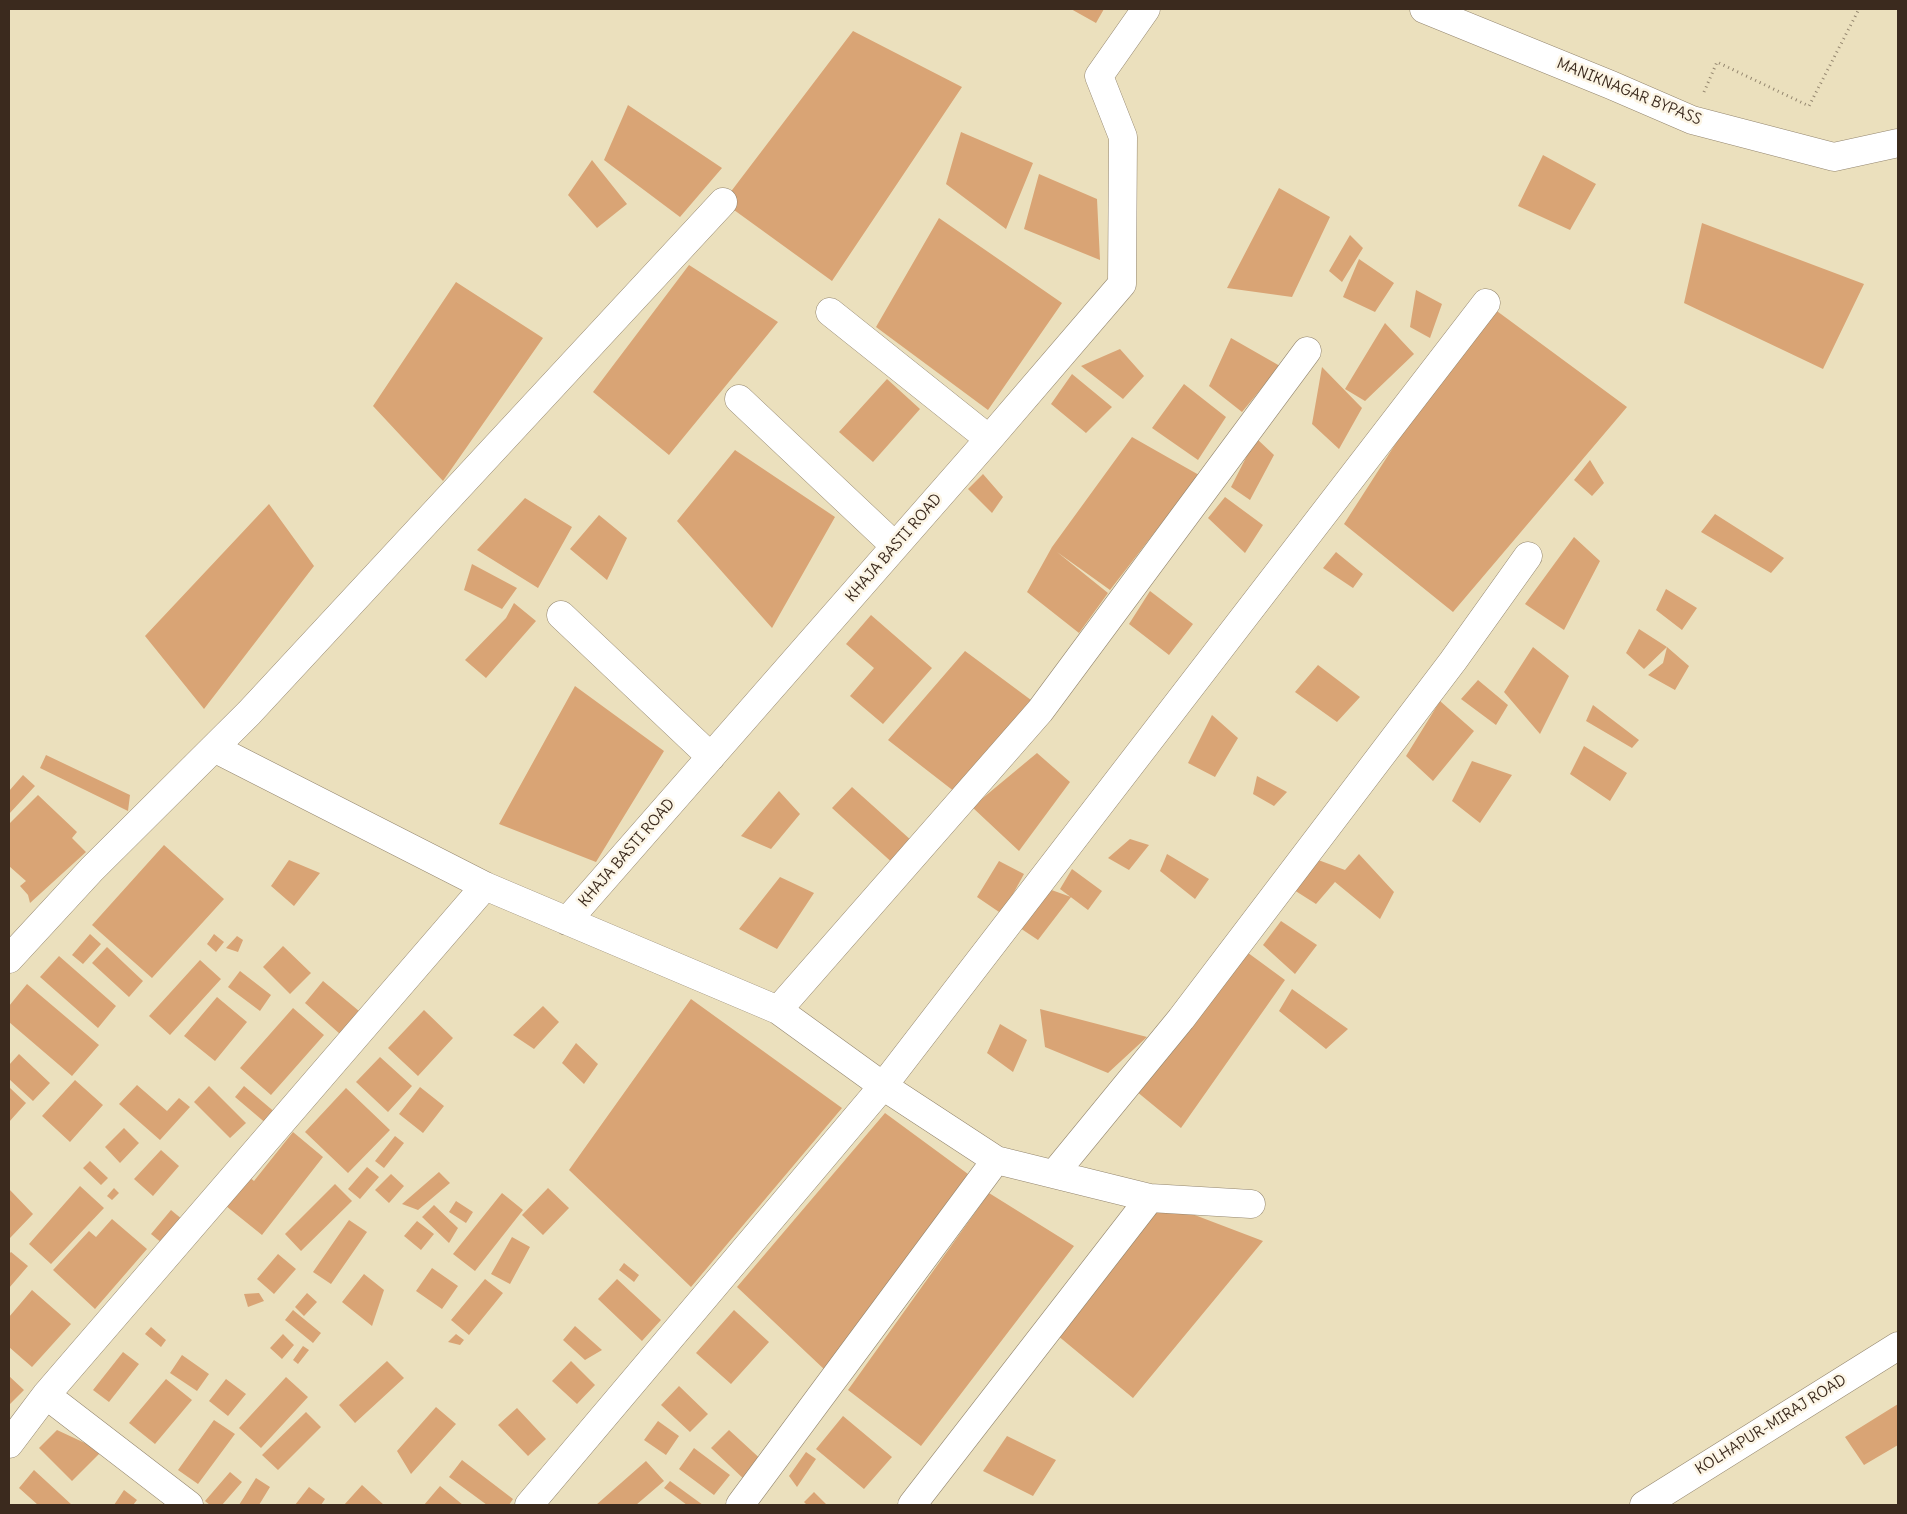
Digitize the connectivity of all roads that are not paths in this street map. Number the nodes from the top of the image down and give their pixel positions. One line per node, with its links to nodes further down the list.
1 (1146, 9): 9 (street, KHAJA BASTI ROAD)
2 (1424, 9): 3 (street, MANIKNAGAR BYPASS)
3 (1898, 143)
4 (723, 202): 13 (street)
5 (1486, 303): 19 (street)
6 (830, 312): 9 (street)
7 (1307, 351): 18 (street)
8 (739, 399): 10 (street)
9 (989, 439): 10 (street, KHAJA BASTI ROAD)
10 (895, 546): 14 (street, KHAJA BASTI ROAD)
11 (1528, 556): 21 (street)
12 (561, 615): 14 (street)
13 (214, 748): 15 (street); 17 (street)
14 (711, 757): 16 (street, KHAJA BASTI ROAD)
15 (485, 886): 16 (street); 25 (street)
16 (568, 921): 18 (street)
17 (9, 960)
18 (778, 1010): 19 (street)
19 (883, 1086): 20 (street); 28 (street)
20 (996, 1160): 21 (street); 29 (street)
21 (1054, 1174): 22 (street)
22 (1150, 1198): 23 (street); 30 (street)
23 (1252, 1204)
24 (1898, 1346): 31 (street, KOLHAPUR-MIRAJ ROAD)
25 (46, 1395): 26 (street); 27 (street)
26 (9, 1444)
27 (189, 1505)
28 (530, 1505)
29 (740, 1505)
30 (912, 1505)
31 (1644, 1505)

